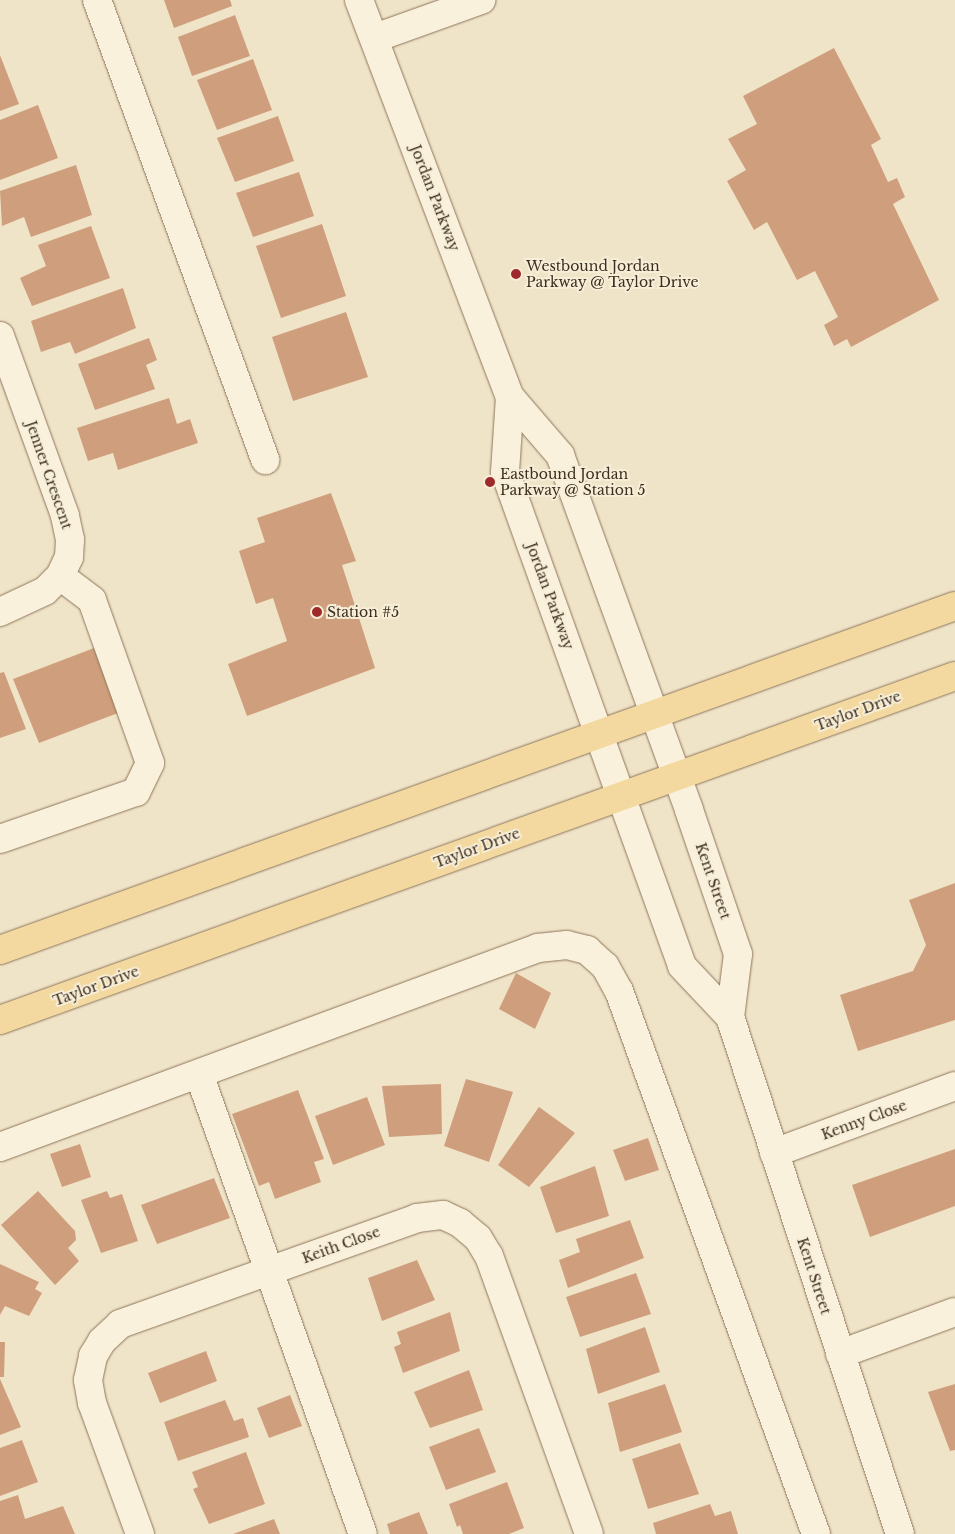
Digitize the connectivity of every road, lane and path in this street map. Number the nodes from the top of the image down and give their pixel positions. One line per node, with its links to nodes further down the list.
1 (97, 0): 7 (street)
2 (359, 0): 4 (street, Jordan Parkway)
3 (481, 0): 4 (street)
4 (375, 38): 6 (street, Jordan Parkway)
5 (0, 336): 8 (street, Jenner Crescent)
6 (510, 397): 12 (street, Jordan Parkway); 13 (street, Jordan Parkway)
7 (265, 460)
8 (60, 576): 10 (street, Jenner Crescent); 16 (street)
9 (955, 606): 12 (main road)
10 (0, 612)
11 (955, 676): 14 (main road, Taylor Drive)
12 (654, 716): 13 (main road); 14 (street, Kent Street)
13 (599, 735): 15 (street, Jordan Parkway); 17 (main road)
14 (676, 777): 15 (main road, Taylor Drive); 18 (street, Kent Street)
15 (621, 796): 18 (street, Kent Street); 19 (main road, Taylor Drive)
16 (0, 839)
17 (0, 950)
18 (730, 1017): 23 (street, Kent Street)
19 (0, 1020)
20 (199, 1074): 22 (street); 24 (street); 30 (street)
21 (955, 1086): 23 (street, Kenny Close)
22 (0, 1147)
23 (774, 1153): 26 (street, Kent Street)
24 (270, 1270): 27 (street, Keith Close); 28 (street); 29 (street, Keith Close)
25 (955, 1312): 26 (street)
26 (840, 1354): 31 (street, Kent Street)
27 (140, 1534)
28 (363, 1534)
29 (590, 1534)
30 (816, 1534)
31 (900, 1534)

